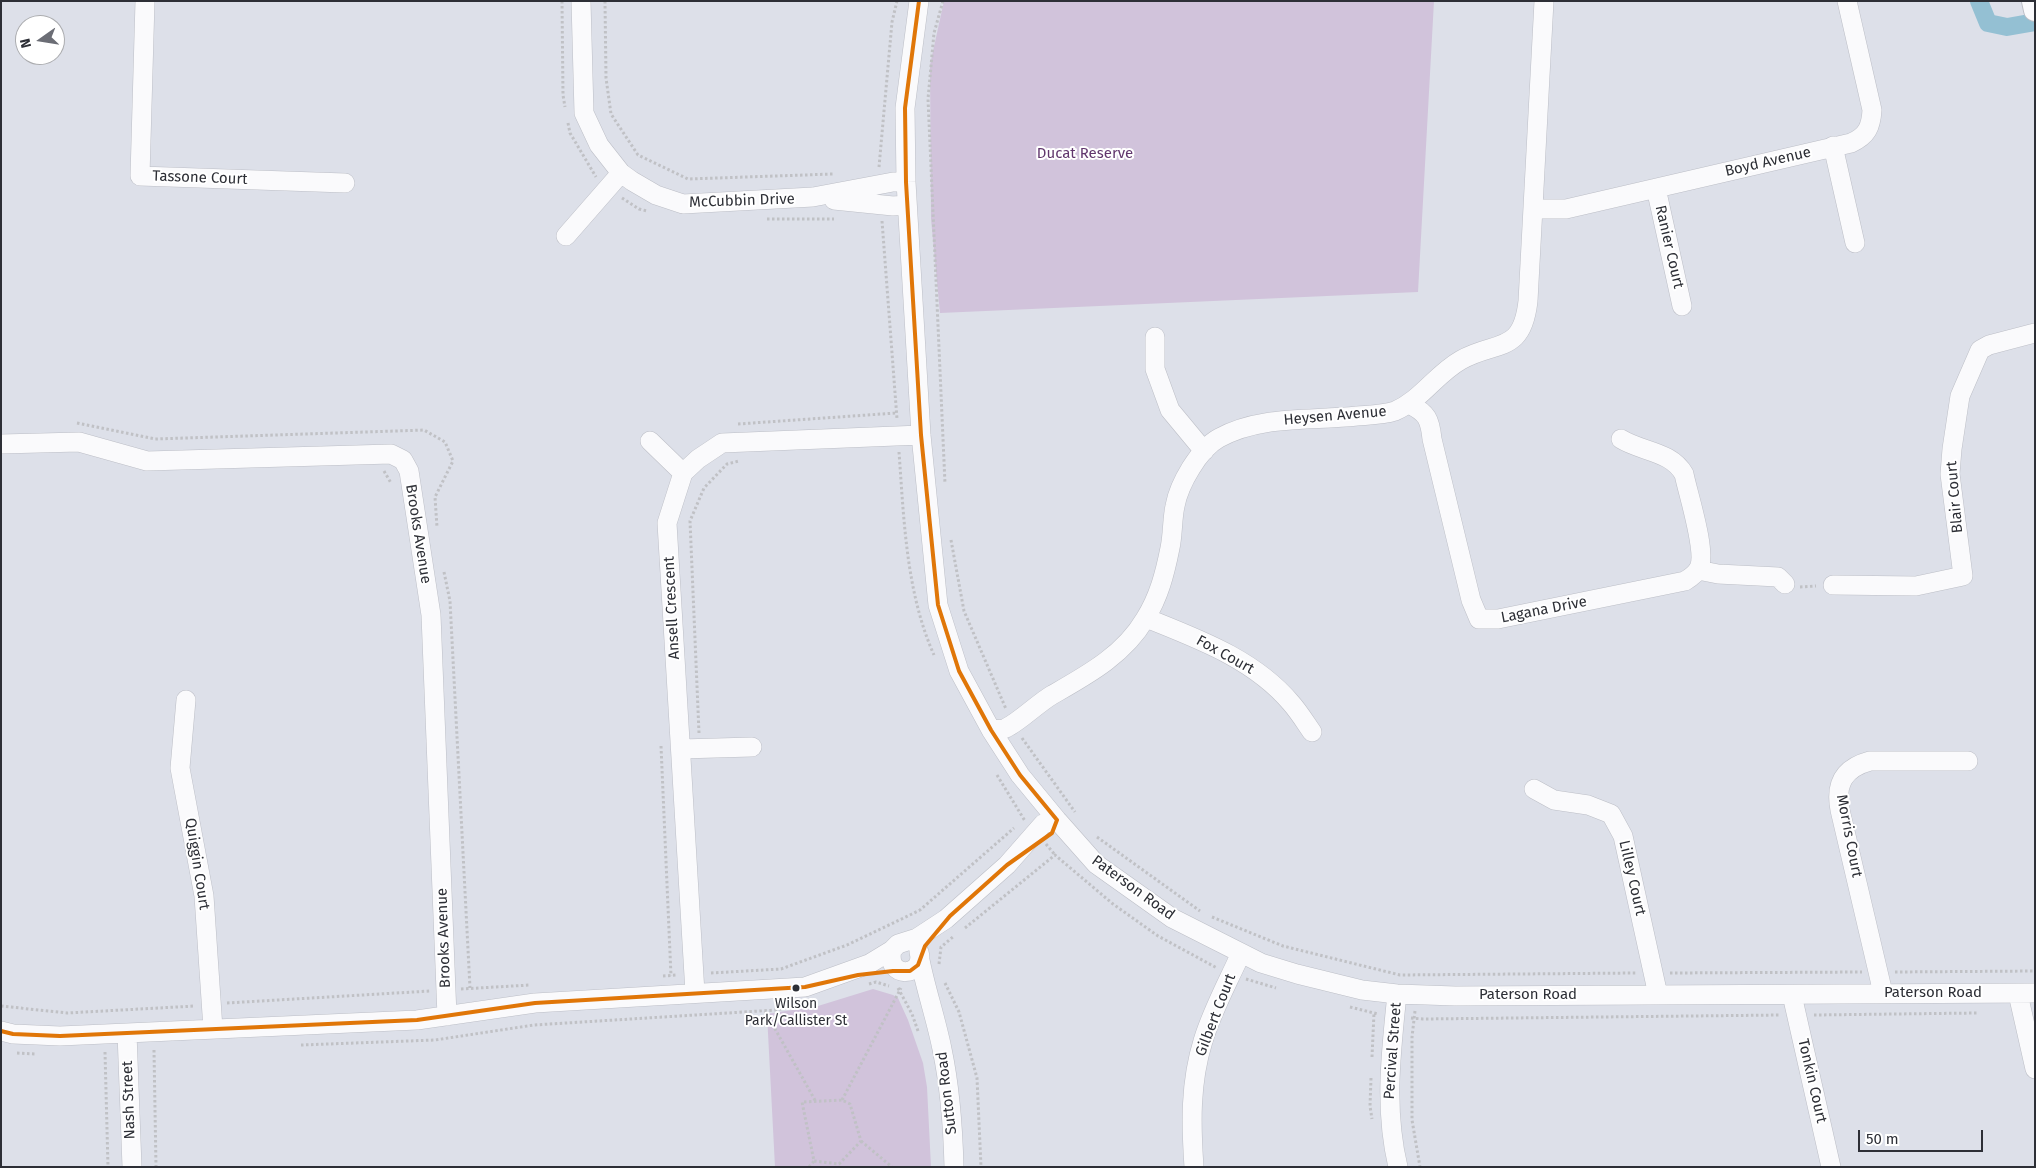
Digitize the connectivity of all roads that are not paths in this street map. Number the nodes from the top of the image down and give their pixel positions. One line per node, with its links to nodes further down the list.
1 (144, 1): 11 (street, Tassone Court)
2 (582, 1): 9 (street, McCubbin Drive)
3 (919, 1): 10 (street, Paterson Road)
4 (1544, 1): 15 (street, Heysen Avenue)
5 (1847, 1): 8 (street, Boyd Avenue)
6 (2033, 1): 7 (street)
7 (2035, 10)
8 (1833, 146): 12 (street, Boyd Avenue); 17 (street)
9 (621, 173): 13 (street, McCubbin Drive); 16 (street)
10 (906, 182): 13 (street, McCubbin Drive); 14 (street, Paterson Road)
11 (345, 183)
12 (1656, 188): 15 (street, Boyd Avenue); 18 (street, Ranier Court)
13 (813, 197): 14 (street, McCubbin Drive)
14 (907, 205): 22 (street, Paterson Road)
15 (1534, 210): 21 (street, Heysen Avenue)
16 (566, 236)
17 (1855, 243)
18 (1682, 306)
19 (2035, 333): 30 (street, Blair Court)
20 (1155, 337): 26 (street)
21 (1409, 404): 26 (street, Heysen Avenue); 28 (street, Lagana Drive)
22 (921, 435): 27 (street); 33 (street, Paterson Road)
23 (1621, 439): 28 (street)
24 (650, 441): 27 (street)
25 (1, 444): 52 (street, Brooks Avenue)
26 (1204, 451): 31 (street, Heysen Avenue)
27 (683, 473): 36 (street, Ansell Crescent)
28 (1698, 570): 29 (street)
29 (1784, 584)
30 (1833, 585)
31 (1146, 618): 33 (street, Heysen Avenue); 34 (street, Fox Court)
32 (186, 700): 54 (street, Quiggin Court)
33 (991, 730): 39 (street, Paterson Road)
34 (1312, 732)
35 (752, 747): 36 (street)
36 (681, 749): 46 (street, Ansell Crescent)
37 (1968, 761): 47 (street, Morris Court)
38 (1534, 790): 50 (street, Lilley Court)
39 (1057, 820): 40 (street); 42 (street, Paterson Road)
40 (950, 916): 41 (street); 43 (street)
41 (899, 946): 43 (street); 44 (street); 45 (street)
42 (1241, 954): 49 (street, Paterson Road); 60 (street, Gilbert Court)
43 (920, 958): 44 (street); 53 (street, Sutton Road)
44 (899, 977): 45 (street); 53 (street, Sutton Road)
45 (829, 979): 46 (street)
46 (695, 993): 52 (street)
47 (1883, 993): 48 (street, Paterson Road); 51 (street, Paterson Road)
48 (2026, 993): 57 (street)
49 (1397, 994): 50 (street, Paterson Road); 61 (street, Percival Street)
50 (1658, 995): 51 (street, Paterson Road)
51 (1792, 995): 62 (street, Tonkin Court)
52 (447, 1016): 54 (street)
53 (934, 1019): 59 (street, Sutton Road)
54 (213, 1029): 56 (street)
55 (1, 1031): 56 (street)
56 (128, 1042): 58 (street, Nash Street)
57 (2035, 1069)
58 (132, 1167)
59 (954, 1167)
60 (1194, 1167)
61 (1398, 1167)
62 (1831, 1167)

